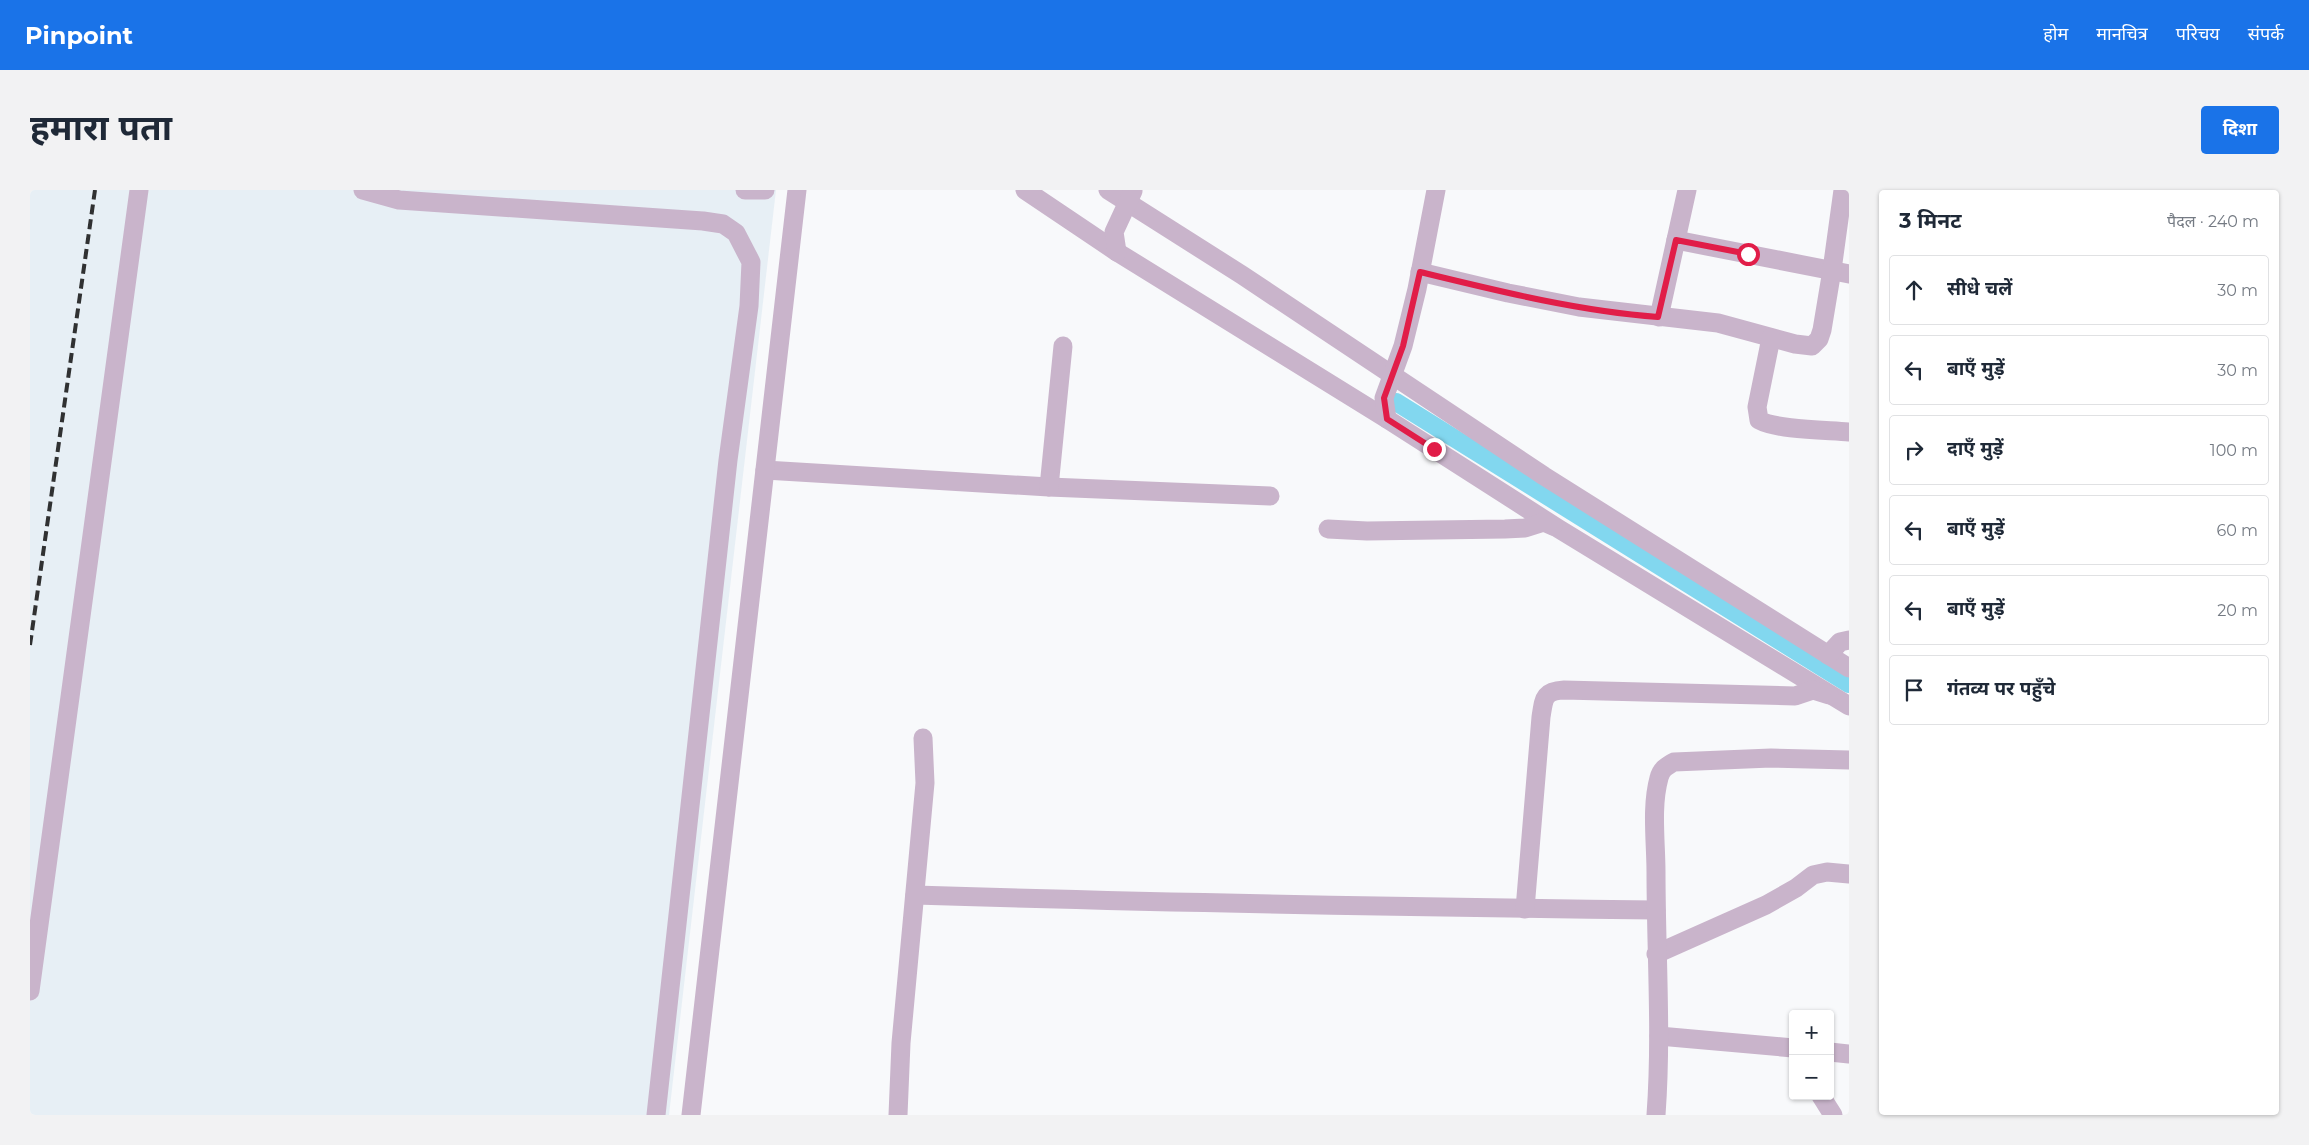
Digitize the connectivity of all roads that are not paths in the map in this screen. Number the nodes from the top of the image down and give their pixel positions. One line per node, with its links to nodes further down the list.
1 (139, 190): 39 (street)
2 (363, 190): 45 (street)
3 (744, 190): 4 (street)
4 (766, 190)
5 (798, 190): 22 (street)
6 (1025, 190): 13 (street)
7 (1108, 190): 11 (street)
8 (1436, 190): 14 (street)
9 (1686, 190): 12 (street)
10 (1843, 190): 15 (street)
11 (1129, 201): 13 (street); 19 (street)
12 (1676, 240): 15 (street); 16 (street)
13 (1117, 252): 20 (street)
14 (1420, 272): 16 (street); 19 (street)
15 (1841, 272): 17 (street)
16 (1658, 317): 17 (street)
17 (1771, 338): 21 (street)
18 (1063, 346): 23 (street)
19 (1389, 386): 20 (street); 28 (street)
20 (1387, 419): 26 (street)
21 (1849, 432)
22 (765, 470): 23 (street); 46 (street)
23 (1049, 487): 24 (street)
24 (1270, 496)
25 (1328, 529): 26 (street)
26 (1559, 529): 30 (street)
27 (1849, 640): 28 (street)
28 (1828, 655): 29 (street)
29 (1849, 668)
30 (1833, 696): 31 (street); 36 (street)
31 (1849, 706)
32 (923, 738): 35 (street)
33 (1849, 760): 37 (street)
34 (1849, 874): 38 (street)
35 (915, 895): 36 (street); 47 (street)
36 (1525, 909): 37 (street)
37 (1656, 910): 38 (street)
38 (1656, 954): 40 (street)
39 (30, 990)
40 (1659, 1036): 41 (street); 48 (street)
41 (1789, 1048)
42 (1834, 1052): 43 (street)
43 (1849, 1054)
44 (1824, 1100): 49 (street)
45 (656, 1115)
46 (691, 1115)
47 (898, 1115)
48 (1656, 1115)
49 (1833, 1115)

